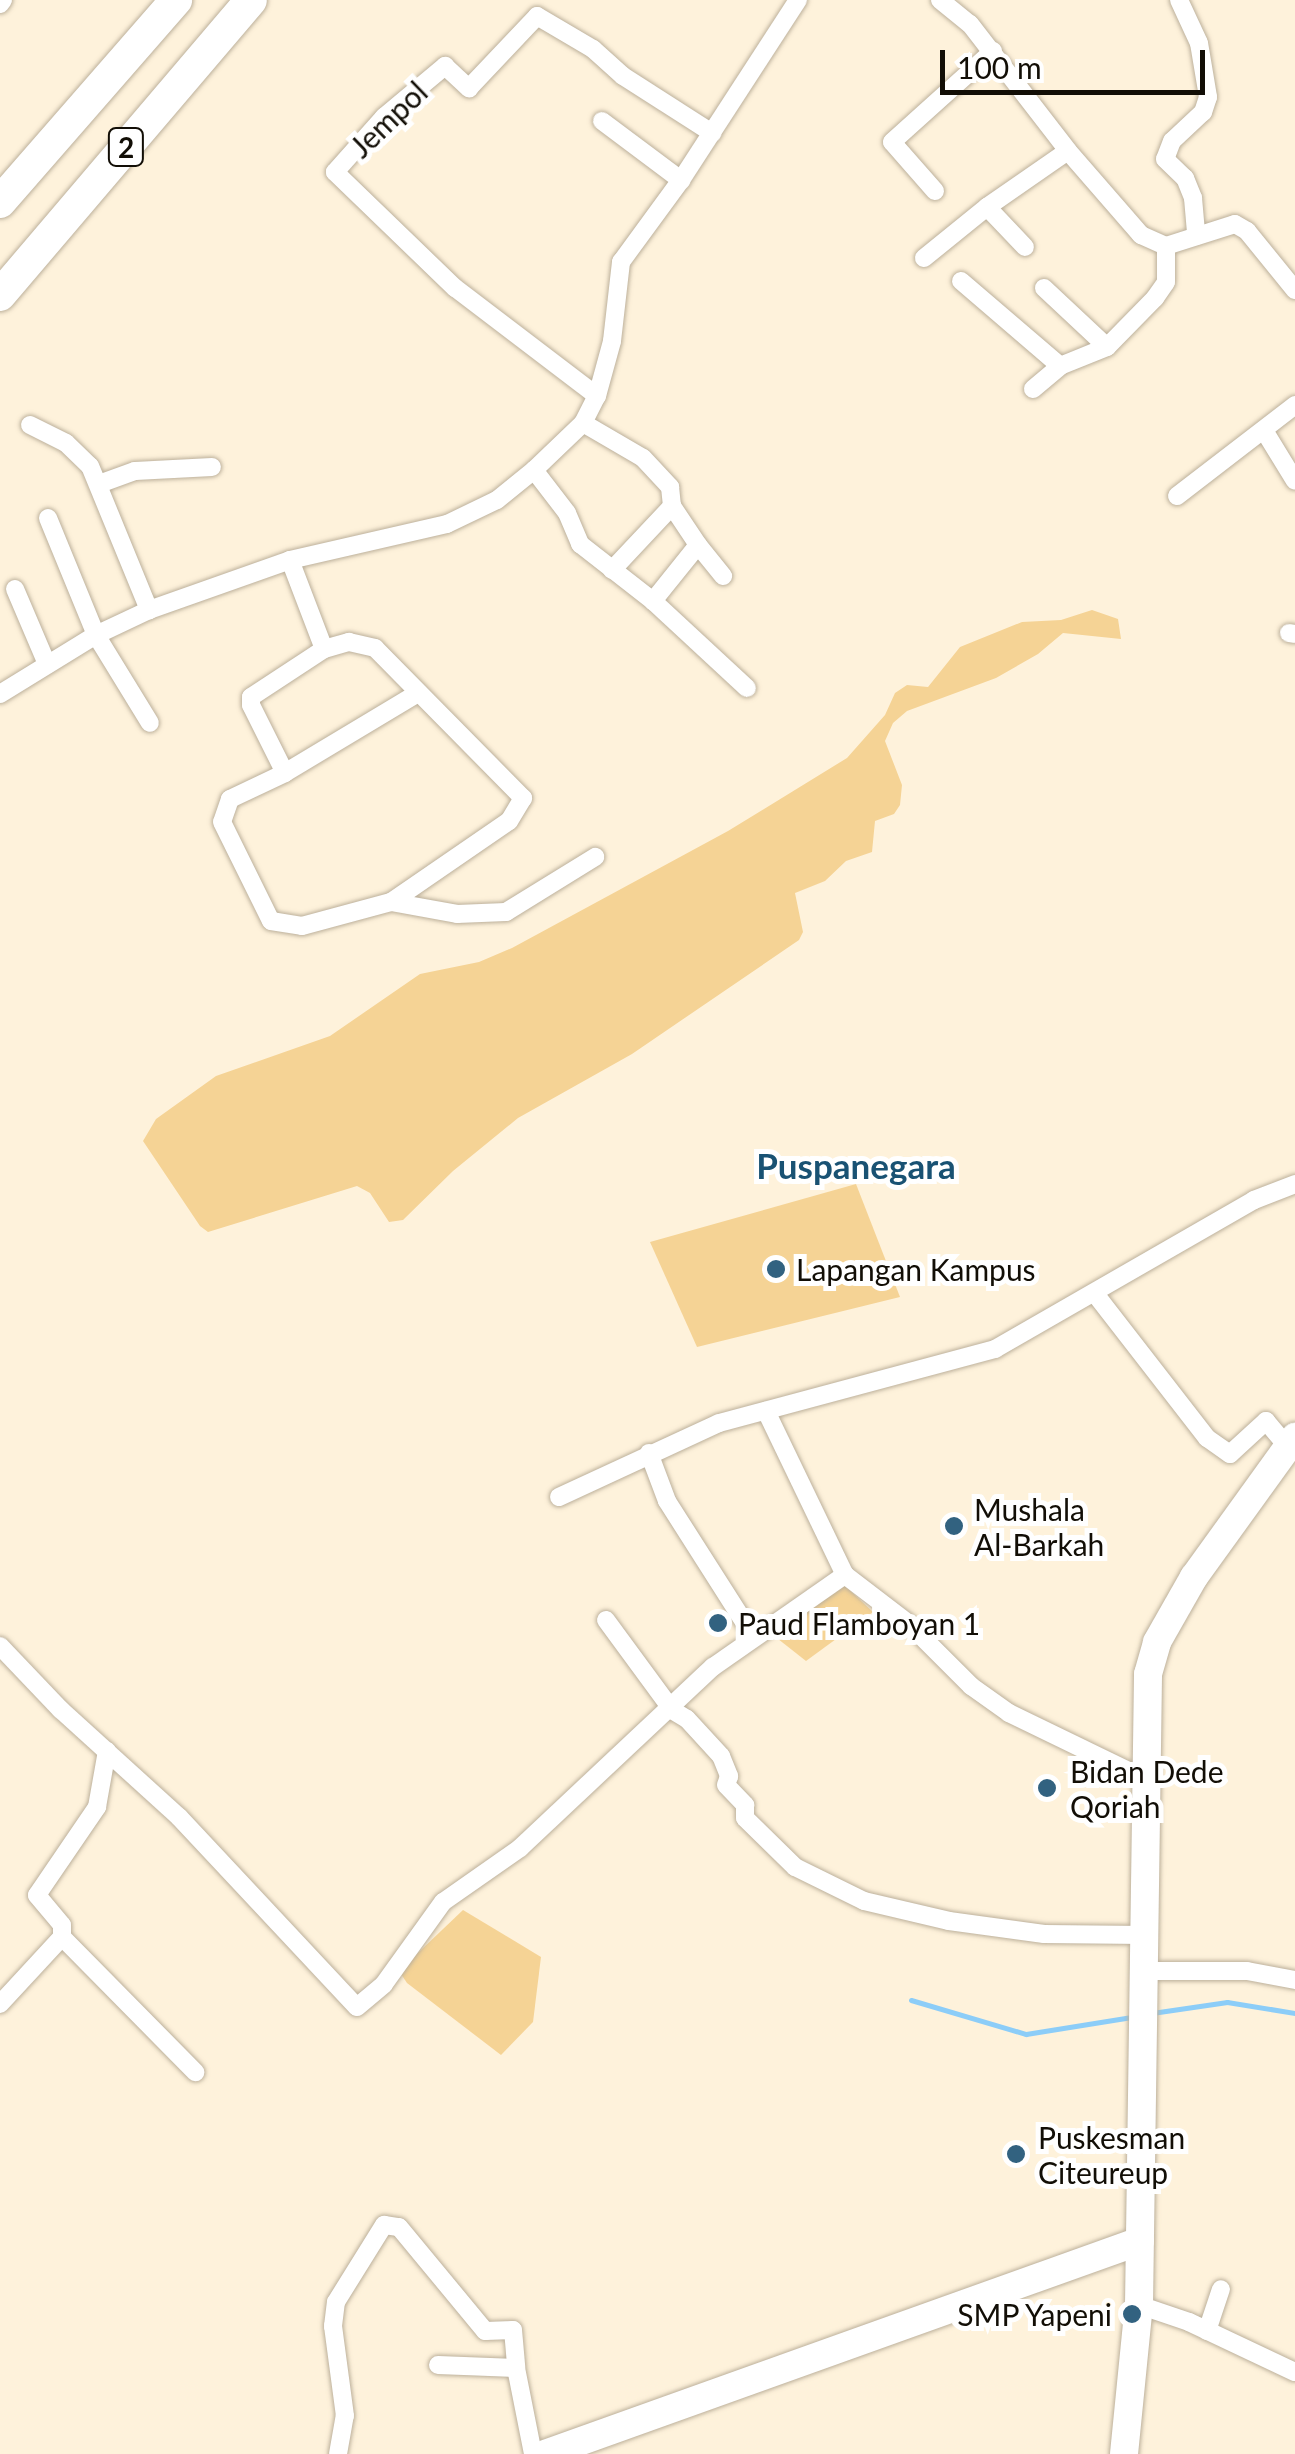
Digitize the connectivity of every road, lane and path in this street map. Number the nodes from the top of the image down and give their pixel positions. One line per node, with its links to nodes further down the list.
1 (176, 0): 12 (highway, 2)
2 (252, 0): 21 (highway, 2)
3 (798, 0): 8 (street)
4 (940, 0): 6 (street)
5 (1180, 0): 14 (street)
6 (993, 51): 9 (street); 11 (street)
7 (602, 121): 10 (street)
8 (712, 133): 10 (street); 25 (street, Jempol)
9 (1068, 151): 13 (street); 15 (street)
10 (681, 180): 25 (street)
11 (936, 191)
12 (0, 202)
13 (987, 207): 16 (street); 17 (street)
14 (1196, 236): 15 (street); 20 (street)
15 (1166, 246): 22 (street)
16 (1025, 247)
17 (924, 258)
18 (961, 281): 23 (street)
19 (1044, 288): 22 (street)
20 (1295, 290)
21 (0, 295)
22 (1107, 347): 23 (street)
23 (1060, 366): 24 (street)
24 (1033, 389)
25 (597, 396): 27 (street)
26 (1295, 406): 29 (street)
27 (583, 422): 31 (street); 35 (street)
28 (30, 425): 33 (street)
29 (1265, 432): 32 (street); 34 (street)
30 (212, 467): 33 (street)
31 (534, 470): 38 (street); 39 (street)
32 (1295, 480)
33 (99, 484): 43 (street)
34 (1177, 496)
35 (672, 506): 37 (street); 39 (street)
36 (48, 518): 44 (street)
37 (698, 545): 40 (street); 42 (street)
38 (290, 560): 43 (street); 45 (street)
39 (612, 570): 42 (street)
40 (723, 576)
41 (15, 589): 46 (street)
42 (653, 600): 47 (street)
43 (149, 610): 44 (street)
44 (96, 635): 46 (street); 50 (street)
45 (324, 649): 49 (street); 51 (street)
46 (47, 664): 48 (street)
47 (746, 688)
48 (1, 690)
49 (418, 693): 51 (street); 53 (street)
50 (150, 722)
51 (285, 773): 53 (street)
52 (596, 858): 53 (street)
53 (391, 902)
54 (1295, 1184): 55 (street)
55 (1096, 1295): 56 (street); 57 (street)
56 (766, 1411): 58 (street); 60 (street)
57 (1291, 1442): 66 (main road)
58 (649, 1453): 59 (street); 62 (street)
59 (560, 1496)
60 (846, 1575): 62 (street); 66 (street)
61 (606, 1620): 64 (street)
62 (753, 1636): 64 (street)
63 (0, 1646): 65 (street)
64 (672, 1710): 65 (street); 67 (street)
65 (106, 1751): 68 (street)
66 (1145, 1779): 67 (main road)
67 (1145, 1934): 69 (main road)
68 (62, 1937): 71 (street); 72 (street)
69 (1144, 1978): 70 (street); 73 (main road)
70 (1295, 1980)
71 (0, 2004)
72 (195, 2072)
73 (1140, 2241): 75 (main road); 82 (main road)
74 (1221, 2290): 76 (street)
75 (1139, 2306): 76 (street); 83 (main road)
76 (1208, 2331): 79 (street)
77 (438, 2365): 78 (street)
78 (516, 2368): 80 (street); 81 (street)
79 (1295, 2372)
80 (340, 2445)
81 (532, 2454)
82 (544, 2454)
83 (1124, 2454)

